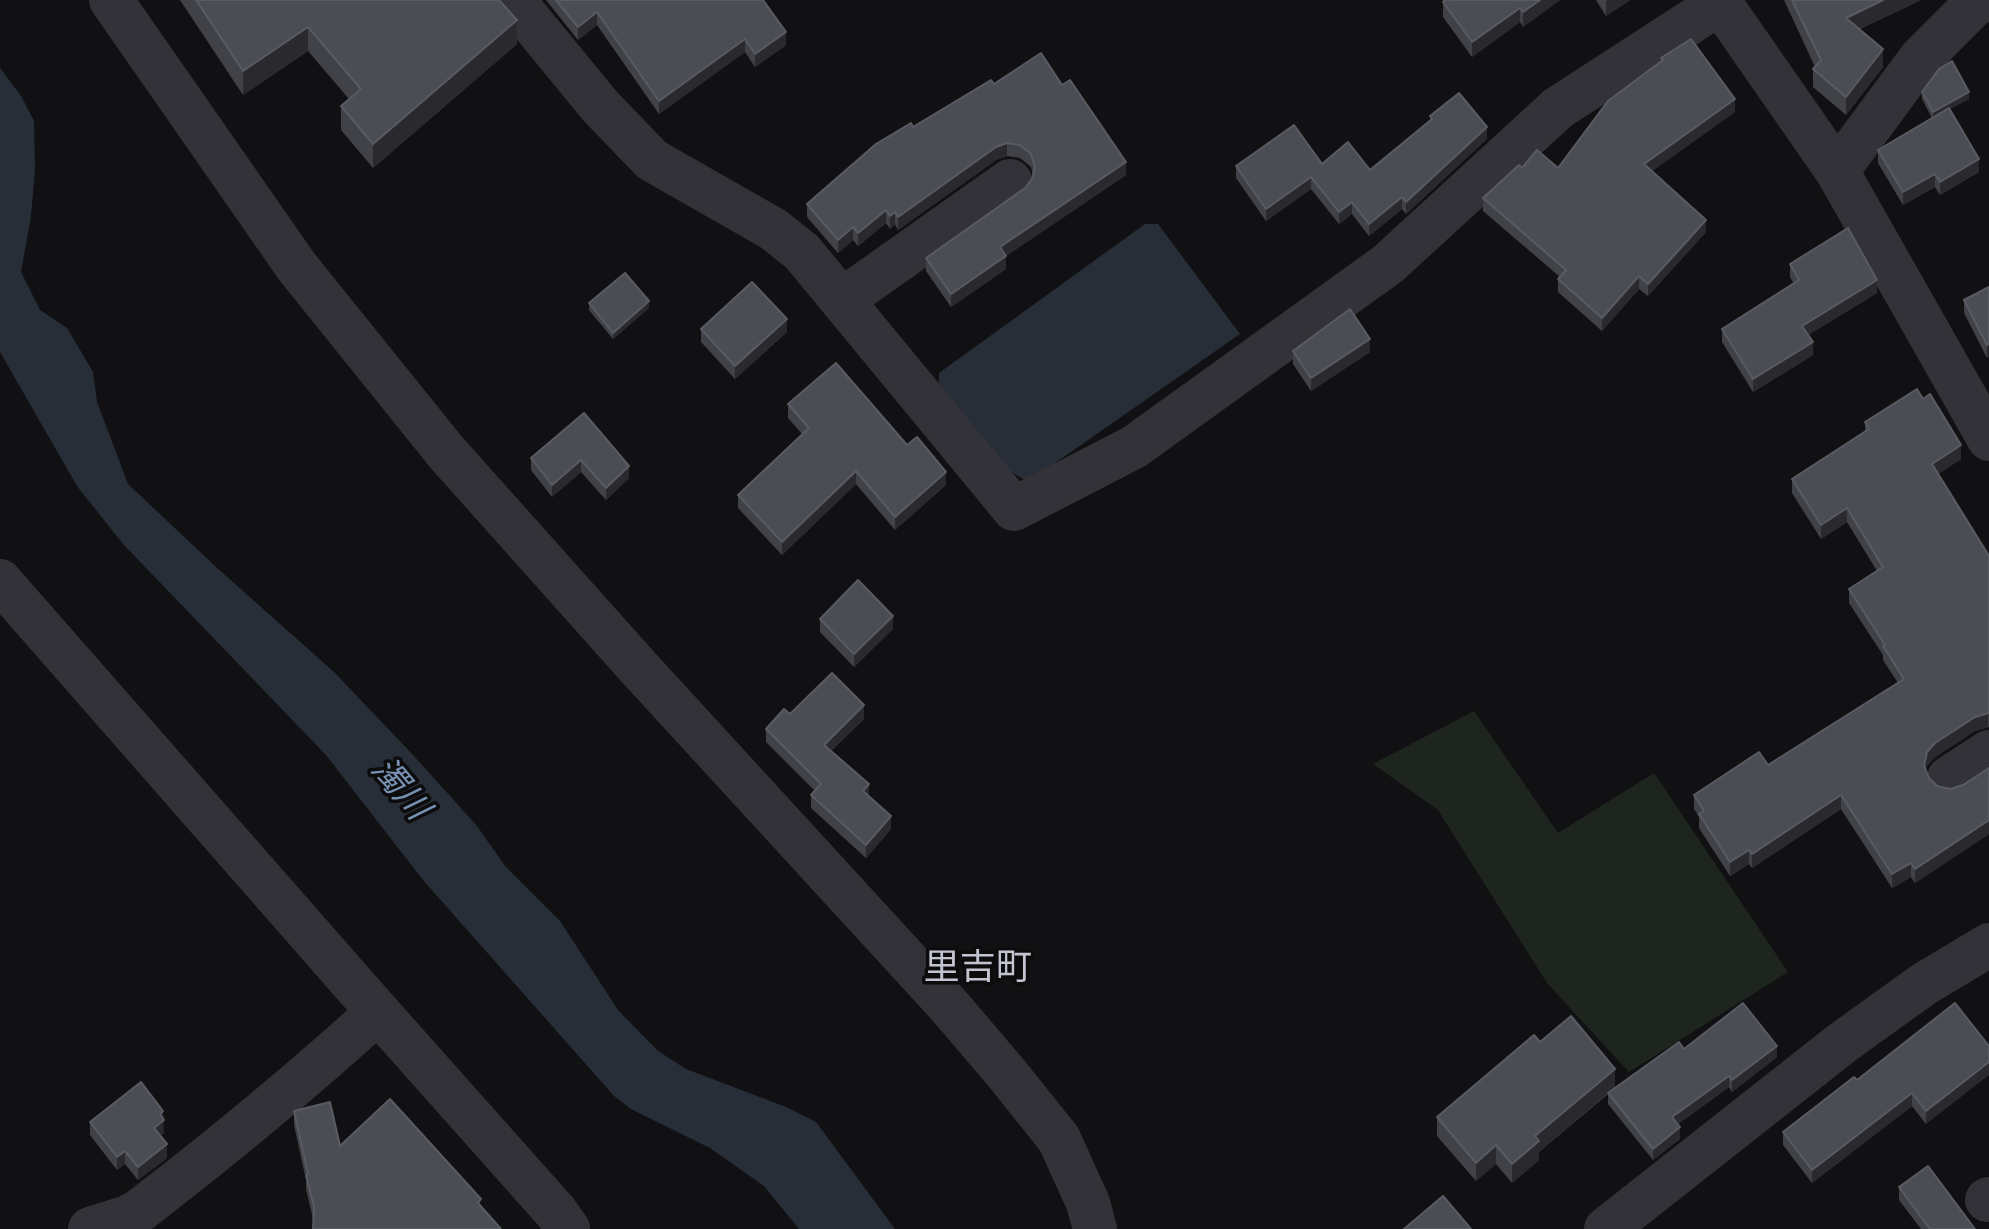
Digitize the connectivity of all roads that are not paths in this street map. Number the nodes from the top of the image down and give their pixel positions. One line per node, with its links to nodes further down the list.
1 (111, 0): 16 (street)
2 (513, 0): 7 (street)
3 (1984, 0): 5 (street)
4 (1719, 2): 5 (street); 7 (street)
5 (1837, 171): 8 (street)
6 (1010, 181): 7 (street)
7 (842, 300)
8 (1989, 439)
9 (0, 581): 13 (street)
10 (1989, 752): 11 (street)
11 (1949, 778)
12 (1989, 945): 17 (street)
13 (378, 1012): 14 (street); 15 (street)
14 (90, 1229)
15 (568, 1229)
16 (1095, 1229)
17 (1606, 1229)

